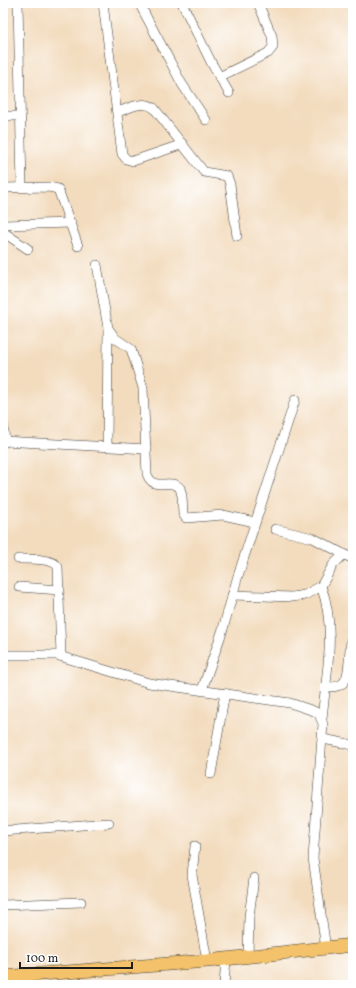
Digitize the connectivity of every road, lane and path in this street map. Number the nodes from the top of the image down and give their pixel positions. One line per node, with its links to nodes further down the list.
1 (18, 3): 10 (street)
2 (103, 3): 8 (street)
3 (139, 3): 11 (street)
4 (182, 3): 6 (street)
5 (258, 3): 6 (street)
6 (219, 77): 7 (street)
7 (229, 93)
8 (118, 112): 12 (street); 12 (street)
9 (3, 116): 10 (street)
10 (20, 116): 13 (street)
11 (206, 120)
12 (183, 144): 18 (street)
13 (22, 187): 14 (street); 15 (street)
14 (3, 188)
15 (71, 223): 16 (street); 19 (street)
16 (3, 225)
17 (3, 232): 20 (street)
18 (237, 236)
19 (78, 246)
20 (28, 249)
21 (97, 265): 22 (street)
22 (108, 328): 26 (street); 27 (street)
23 (295, 400): 28 (street)
24 (3, 422): 25 (street)
25 (4, 442): 26 (street)
26 (107, 446): 27 (street)
27 (147, 449): 28 (street)
28 (255, 522): 36 (street)
29 (275, 529): 30 (street)
30 (344, 554): 32 (street); 33 (street)
31 (18, 559): 35 (street)
32 (353, 559)
33 (321, 586): 36 (street); 40 (street)
34 (19, 587): 35 (street)
35 (60, 590): 39 (street)
36 (232, 595): 41 (street)
37 (353, 635): 40 (street)
38 (3, 654): 39 (street)
39 (61, 656): 41 (street)
40 (325, 687): 43 (street)
41 (202, 690): 42 (street)
42 (225, 693): 43 (street); 46 (street)
43 (322, 719): 44 (street)
44 (323, 739): 45 (street); 54 (street)
45 (353, 745)
46 (211, 774)
47 (109, 823): 48 (street)
48 (3, 831)
49 (196, 846): 57 (street)
50 (254, 878): 55 (street)
51 (82, 902): 52 (street)
52 (3, 905)
53 (353, 945): 54 (highway)
54 (326, 948): 55 (highway)
55 (248, 957): 56 (highway)
56 (226, 959): 57 (highway); 59 (street)
57 (207, 961): 58 (highway)
58 (3, 977)
59 (224, 985)

